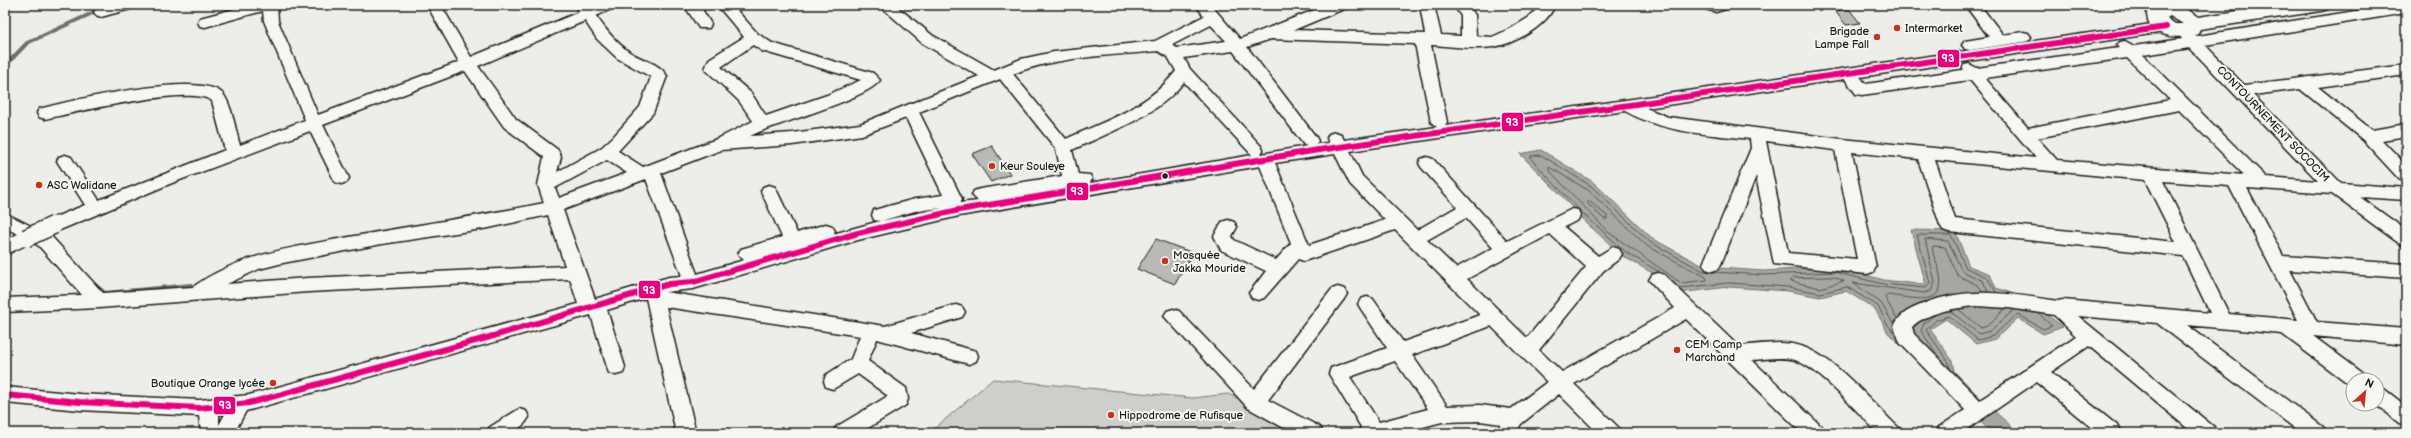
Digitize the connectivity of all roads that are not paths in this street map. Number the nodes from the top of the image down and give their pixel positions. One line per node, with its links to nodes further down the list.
1 (129, 5): 20 (street)
2 (268, 5): 22 (street); 49 (street)
3 (434, 5): 36 (street)
4 (609, 5): 18 (street)
5 (698, 5): 23 (street)
6 (724, 5): 27 (street)
7 (886, 5): 39 (street)
8 (1203, 5): 21 (street)
9 (1341, 5): 25 (street)
10 (1426, 5): 28 (street)
11 (1548, 5): 30 (street)
12 (1707, 5): 13 (street)
13 (1724, 5)
14 (1972, 5): 29 (street)
15 (2254, 5): 24 (main road)
16 (2321, 5): 24 (main road)
17 (1462, 7): 30 (street)
18 (585, 9): 36 (street); 60 (street)
19 (2405, 10): 24 (street)
20 (101, 12)
21 (1214, 17): 31 (street); 32 (street)
22 (205, 22)
23 (704, 24)
24 (2180, 27): 26 (street); 29 (street); 33 (street); 43 (street, CONTOURNEMENT SOCOCIM)
25 (1270, 34): 28 (street); 31 (street)
26 (2113, 35): 33 (street); 35 (street)
27 (753, 38): 50 (street); 50 (street)
28 (1428, 40): 30 (street); 48 (street)
29 (1999, 40): 48 (street)
30 (1469, 41)
31 (1237, 45): 34 (street); 54 (street)
32 (1158, 46): 34 (street); 39 (street)
33 (2130, 52): 41 (street); 44 (street)
34 (1174, 54): 38 (street)
35 (1960, 58): 40 (street); 41 (street)
36 (468, 64): 49 (street); 73 (street)
37 (2406, 70): 42 (street)
38 (1184, 72): 59 (street); 63 (street)
39 (998, 74): 46 (street); 59 (street)
40 (1850, 74): 41 (street); 45 (street)
41 (1974, 75): 52 (street)
42 (2303, 83): 43 (street); 53 (street)
43 (2242, 91): 75 (street, CONTOURNEMENT SOCOCIM)
44 (2180, 104): 52 (street); 72 (street)
45 (1629, 106): 55 (street); 56 (street)
46 (910, 110): 57 (street); 78 (street)
47 (45, 113): 62 (street)
48 (1439, 122): 56 (street)
49 (314, 123): 62 (street); 70 (street)
50 (762, 123): 57 (street)
51 (2406, 130): 53 (street)
52 (2026, 134): 66 (street)
53 (2369, 136): 69 (street)
54 (1310, 141): 56 (street); 63 (street)
55 (1758, 141): 58 (street); 58 (street); 96 (street)
56 (1337, 142): 63 (street); 84 (street)
57 (720, 144): 67 (street)
58 (1842, 145): 61 (street)
59 (1063, 147): 74 (street)
60 (607, 152): 67 (street); 73 (street)
61 (1924, 152): 66 (street); 93 (street)
62 (234, 154): 80 (street)
63 (1260, 155): 74 (street); 90 (street)
64 (65, 161): 80 (street)
65 (1427, 163): 81 (street)
66 (2052, 166): 68 (street)
67 (646, 171): 79 (street); 101 (street)
68 (2151, 174): 71 (street); 93 (street)
69 (2406, 176)
70 (341, 178)
71 (2235, 181): 72 (street); 95 (street)
72 (2262, 183): 75 (street)
73 (546, 185): 79 (street)
74 (1072, 187): 78 (street); 104 (street)
75 (2337, 189): 77 (street); 88 (street, CONTOURNEMENT SOCOCIM)
76 (769, 192): 89 (street)
77 (2406, 194)
78 (954, 199): 89 (street)
79 (554, 207): 100 (street); 105 (street)
80 (95, 208): 91 (street, bridge)
81 (1468, 210): 87 (street); 92 (street)
82 (1572, 215): 85 (street)
83 (5, 220): 108 (street)
84 (1398, 222): 87 (street); 90 (street)
85 (1552, 226): 92 (street); 97 (street)
86 (1228, 227): 98 (street)
87 (1415, 239): 102 (street)
88 (2406, 239)
89 (792, 241): 101 (street)
90 (1300, 245): 98 (street)
91 (5, 248)
92 (1505, 250): 102 (street)
93 (2190, 250): 118 (street)
94 (1613, 254): 97 (street)
95 (2277, 262): 99 (street); 120 (street)
96 (1712, 264)
97 (1597, 266): 124 (street)
98 (1279, 269): 106 (street)
99 (2406, 271)
100 (578, 272): 105 (street); 111 (street)
101 (689, 272): 104 (street)
102 (1454, 277): 117 (street)
103 (1658, 280): 112 (street)
104 (659, 290): 111 (street); 121 (street); 148 (street)
105 (199, 292): 108 (street)
106 (1258, 293)
107 (1338, 294): 136 (street)
108 (99, 301): 110 (street)
109 (1367, 304): 125 (street)
110 (5, 305)
111 (593, 307): 129 (street); 137 (street)
112 (1688, 309): 126 (street); 133 (street)
113 (2061, 309): 115 (street); 122 (street); 139 (street)
114 (956, 312): 121 (street)
115 (2159, 315): 118 (street); 157 (street)
116 (1173, 316): 136 (street)
117 (1494, 317): 124 (street); 125 (street)
118 (2224, 322): 119 (street)
119 (2287, 327): 120 (street); 131 (street)
120 (2312, 329): 123 (street)
121 (879, 332): 127 (street); 128 (street)
122 (2090, 337): 130 (street); 156 (street)
123 (2406, 337)
124 (1528, 350): 133 (street)
125 (1400, 353): 140 (street); 144 (street)
126 (1734, 354): 152 (street); 153 (street)
127 (969, 356)
128 (858, 364): 132 (street); 149 (street)
129 (616, 367)
130 (2037, 372): 139 (street); 155 (street)
131 (2347, 372)
132 (833, 381)
133 (1560, 383): 143 (street); 151 (street)
134 (5, 395): 138 (street)
135 (2385, 401): 142 (street)
136 (1255, 402): 150 (street)
137 (240, 404): 138 (street); 146 (street)
138 (212, 407): 145 (street)
139 (1978, 410): 154 (street)
140 (1442, 414): 143 (street); 144 (street)
141 (519, 416): 147 (street)
142 (2406, 417)
143 (1510, 425)
144 (1372, 432)
145 (216, 433)
146 (224, 433)
147 (497, 433)
148 (686, 433)
149 (843, 433)
150 (1313, 433)
151 (1611, 433)
152 (1815, 433)
153 (1891, 433)
154 (1946, 433)
155 (2112, 433)
156 (2207, 433)
157 (2316, 433)

